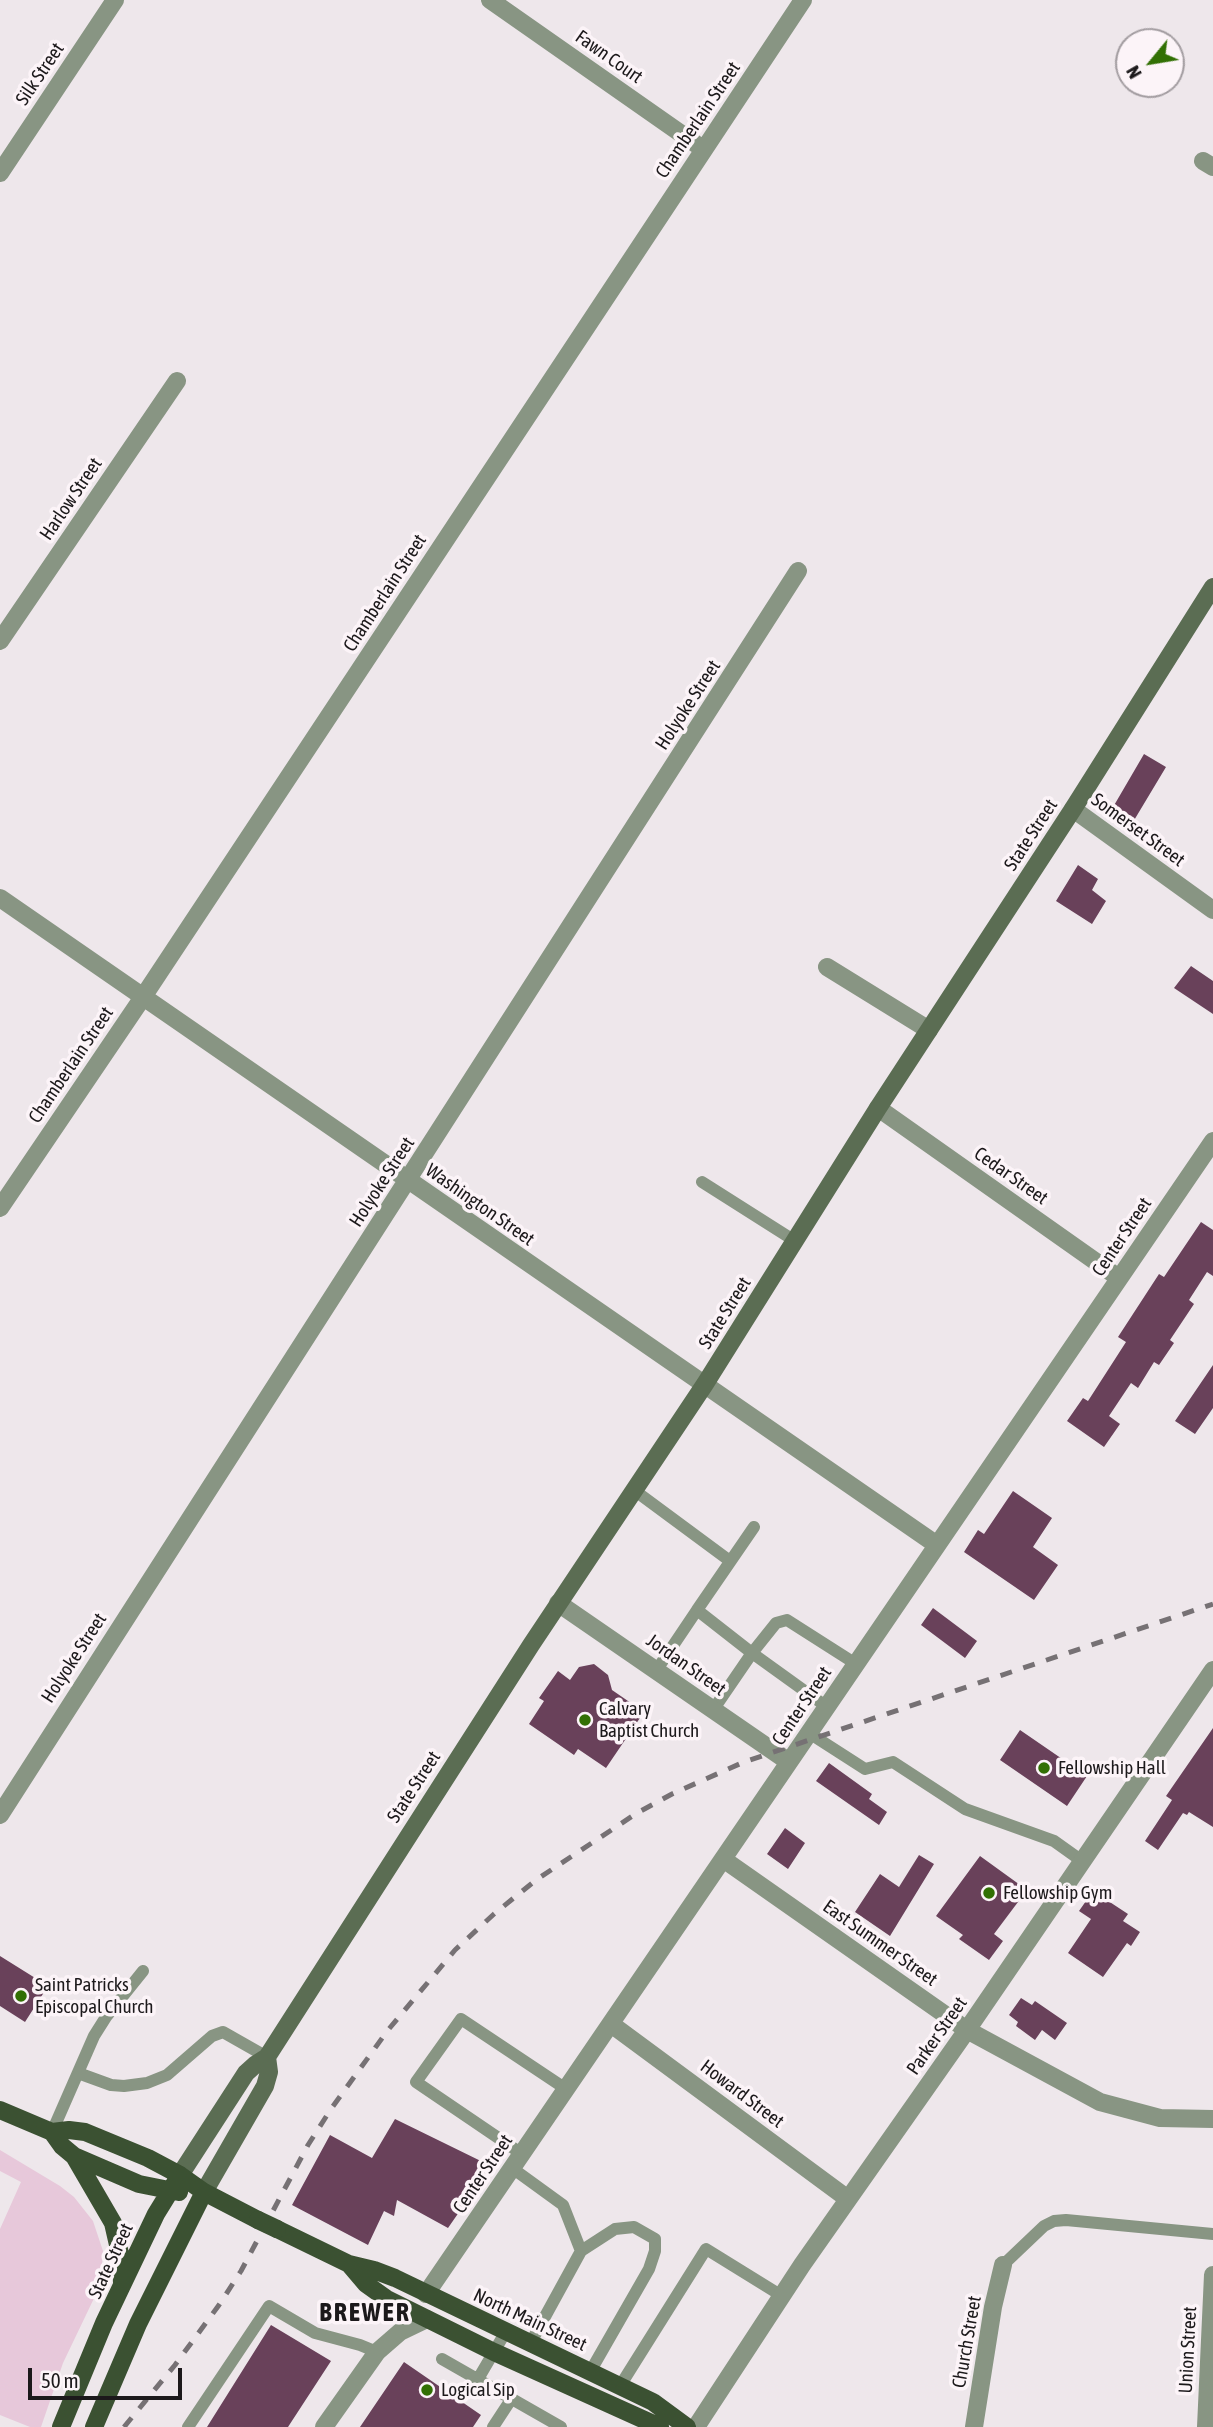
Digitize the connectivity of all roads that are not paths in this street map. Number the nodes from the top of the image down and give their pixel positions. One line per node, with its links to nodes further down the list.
1 (115, 0): 5 (street, Silk Street)
2 (490, 0): 4 (street, Fawn Court)
3 (803, 0): 4 (street, Chamberlain Street)
4 (703, 149): 15 (street, Chamberlain Street)
5 (6, 152): 6 (street, Silk Street)
6 (0, 173)
7 (177, 381): 10 (street, Harlow Street)
8 (798, 572): 19 (street, Holyoke Street)
9 (1213, 587): 11 (main road, State Street)
10 (0, 641)
11 (1073, 809): 13 (street, Somerset Street); 16 (main road, State Street)
12 (0, 898): 15 (street, Washington Street)
13 (1213, 910)
14 (827, 967): 16 (street)
15 (143, 997): 19 (street, Washington Street); 21 (street, Chamberlain Street)
16 (929, 1030): 17 (main road, State Street)
17 (878, 1108): 22 (main road, State Street); 23 (street, Cedar Street)
18 (1213, 1141): 23 (street, Center Street)
19 (408, 1180): 24 (street, Washington Street); 39 (street, Holyoke Street)
20 (702, 1182): 22 (lane)
21 (0, 1208)
22 (794, 1241): 24 (main road, State Street)
23 (1119, 1278): 27 (street, Center Street)
24 (705, 1384): 25 (main road, State Street); 27 (street, Washington Street)
25 (634, 1490): 28 (lane); 29 (main road, State Street)
26 (754, 1527): 28 (lane)
27 (937, 1545): 32 (street, Center Street)
28 (730, 1561): 30 (lane)
29 (558, 1603): 34 (street, Jordan Street); 45 (main road, State Street)
30 (697, 1610): 31 (lane); 34 (lane)
31 (752, 1653): 32 (lane); 35 (lane); 36 (lane)
32 (856, 1664): 35 (street, Center Street)
33 (1213, 1670): 41 (street, Parker Street)
34 (656, 1671): 36 (street, Jordan Street)
35 (827, 1707): 37 (street, Center Street)
36 (713, 1710): 38 (street, Jordan Street)
37 (809, 1733): 38 (street, Center Street); 41 (lane)
38 (789, 1762): 40 (street, Center Street)
39 (0, 1815)
40 (723, 1859): 43 (street, Center Street); 44 (street, East Summer Street)
41 (1082, 1861): 44 (street, Parker Street)
42 (143, 1971): 46 (lane)
43 (611, 2024): 47 (street, Center Street); 56 (street, Howard Street)
44 (967, 2030): 49 (street, East Summer Street); 56 (street, Parker Street)
45 (267, 2057): 46 (lane); 53 (main road, State Street); 55 (main road, State Street)
46 (78, 2073): 50 (lane)
47 (566, 2089): 52 (street, Center Street); 52 (lane)
48 (0, 2110): 50 (main road, North Main Street)
49 (1213, 2119)
50 (52, 2132): 51 (main road, North Main Street); 53 (main road, North Main Street)
51 (74, 2156): 54 (main road, North Main Street); 62 (main road)
52 (517, 2161): 58 (lane); 63 (street, Center Street)
53 (180, 2175): 54 (main road, State Street); 55 (main road, North Main Street)
54 (169, 2192): 55 (main road, North Main Street); 62 (main road, State Street)
55 (204, 2192): 59 (main road, North Main Street, bridge); 77 (main road, State Street)
56 (848, 2199): 64 (street, Parker Street)
57 (1213, 2234): 60 (lane)
58 (581, 2251): 67 (lane); 71 (lane)
59 (349, 2264): 63 (main road, North Main Street); 65 (main road, North Main Street)
60 (1003, 2265): 84 (street, Church Street)
61 (1213, 2275): 85 (street, Union Street)
62 (122, 2287): 76 (main road, State Street)
63 (426, 2294): 66 (main road, North Main Street)
64 (782, 2296): 73 (lane); 83 (street, Parker Street)
65 (427, 2319): 68 (street); 69 (main road, North Main Street)
66 (505, 2333): 67 (main road, North Main Street); 69 (lane)
67 (530, 2344): 71 (main road, North Main Street)
68 (377, 2352): 78 (lane); 79 (street)
69 (494, 2352): 72 (lane); 81 (main road, North Main Street)
70 (442, 2359): 72 (lane)
71 (590, 2372): 73 (main road, North Main Street)
72 (478, 2379): 74 (lane)
73 (620, 2386): 82 (main road, North Main Street)
74 (512, 2399): 75 (lane); 80 (lane)
75 (557, 2426)
76 (61, 2427)
77 (94, 2427)
78 (188, 2427)
79 (324, 2427)
80 (493, 2427)
81 (660, 2427)
82 (688, 2427)
83 (696, 2427)
84 (974, 2427)
85 (1206, 2427)

